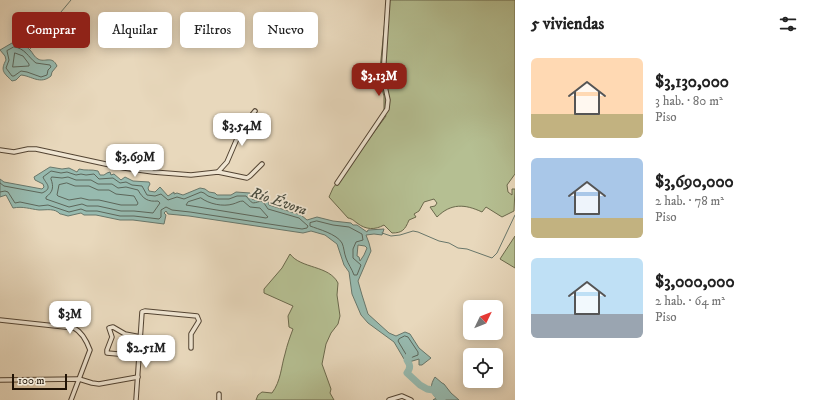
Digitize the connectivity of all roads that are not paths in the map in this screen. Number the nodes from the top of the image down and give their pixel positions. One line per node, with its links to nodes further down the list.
1 (388, 0): 6 (street)
2 (255, 111): 5 (street)
3 (0, 150): 5 (street)
4 (262, 164): 5 (street)
5 (218, 172)
6 (337, 183)
7 (0, 320): 12 (street)
8 (141, 337): 9 (street); 10 (street); 10 (street)
9 (191, 348)
10 (140, 356): 11 (street)
11 (138, 377): 12 (street); 16 (street)
12 (79, 379): 13 (street); 15 (street)
13 (0, 380)
14 (218, 394): 17 (street)
15 (71, 400)
16 (136, 400)
17 (219, 400)
18 (389, 400): 19 (street)
19 (411, 400)

